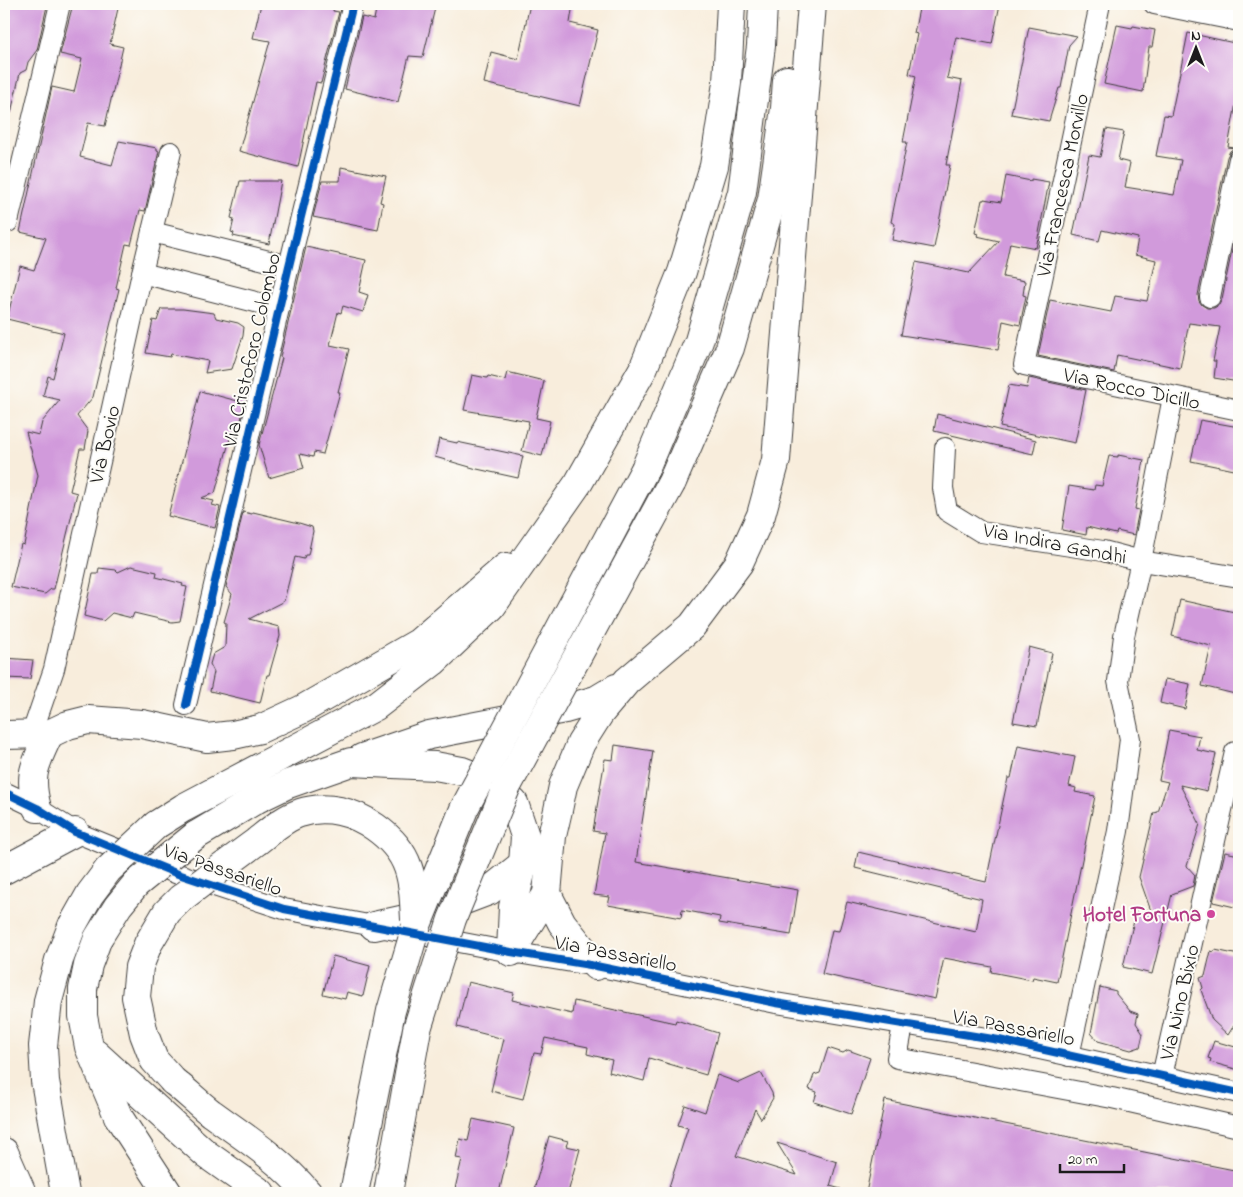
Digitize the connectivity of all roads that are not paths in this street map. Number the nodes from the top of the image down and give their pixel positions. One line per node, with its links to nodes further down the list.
1 (60, 4): 12 (street)
2 (353, 4): 14 (street, Via Cristoforo Colombo)
3 (731, 4): 22 (highway)
4 (763, 4): 38 (highway, bridge)
5 (793, 4): 54 (highway, bridge)
6 (812, 4): 25 (highway)
7 (1100, 4): 18 (street, Via Francesca Morvillo)
8 (1154, 4): 9 (street)
9 (1239, 21)
10 (171, 152): 13 (street, Via Bovio)
11 (1239, 159): 16 (street)
12 (8, 222)
13 (152, 232): 14 (street); 15 (street, Via Bovio)
14 (289, 266): 17 (street, Via Cristoforo Colombo)
15 (142, 273): 17 (street); 27 (street, Via Bovio)
16 (1210, 297)
17 (279, 308): 26 (street, Via Cristoforo Colombo)
18 (1024, 366): 19 (street, Via Rocco Dicillo)
19 (1173, 397): 20 (street, Via Rocco Dicillo); 23 (street, Via Indira Gandhi)
20 (1239, 410)
21 (945, 448): 23 (street, Via Indira Gandhi)
22 (540, 539): 27 (highway); 49 (highway, bridge)
23 (1142, 561): 24 (street, Via Indira Gandhi); 43 (street, Via Indira Gandhi)
24 (1239, 577)
25 (627, 681): 30 (highway); 36 (highway)
26 (186, 704)
27 (40, 733): 28 (highway); 32 (highway)
28 (4, 734)
29 (1235, 752): 44 (street, Via Nino Bixio)
30 (351, 762): 34 (highway); 42 (highway, bridge)
31 (4, 792): 32 (street, Via Passariello)
32 (37, 808): 33 (street, Via Passariello)
33 (75, 832): 35 (highway); 37 (street, Via Passariello)
34 (523, 864): 37 (highway); 39 (highway)
35 (4, 870)
36 (547, 894): 39 (highway); 40 (highway)
37 (374, 926): 39 (street, Via Passariello)
38 (415, 930): 52 (highway, bridge); 53 (highway, bridge)
39 (512, 952): 40 (street, Via Passariello)
40 (596, 966): 41 (street, Via Passariello)
41 (903, 1025): 43 (street, Via Passariello); 46 (street)
42 (89, 1047): 50 (highway); 51 (highway)
43 (1068, 1056): 44 (street, Via Passariello)
44 (1162, 1076): 45 (street, Via Passariello)
45 (1239, 1094)
46 (1239, 1127)
47 (4, 1152): 48 (highway)
48 (22, 1193)
49 (65, 1193)
50 (168, 1193)
51 (261, 1193)
52 (308, 1193)
53 (354, 1193)
54 (388, 1193)

